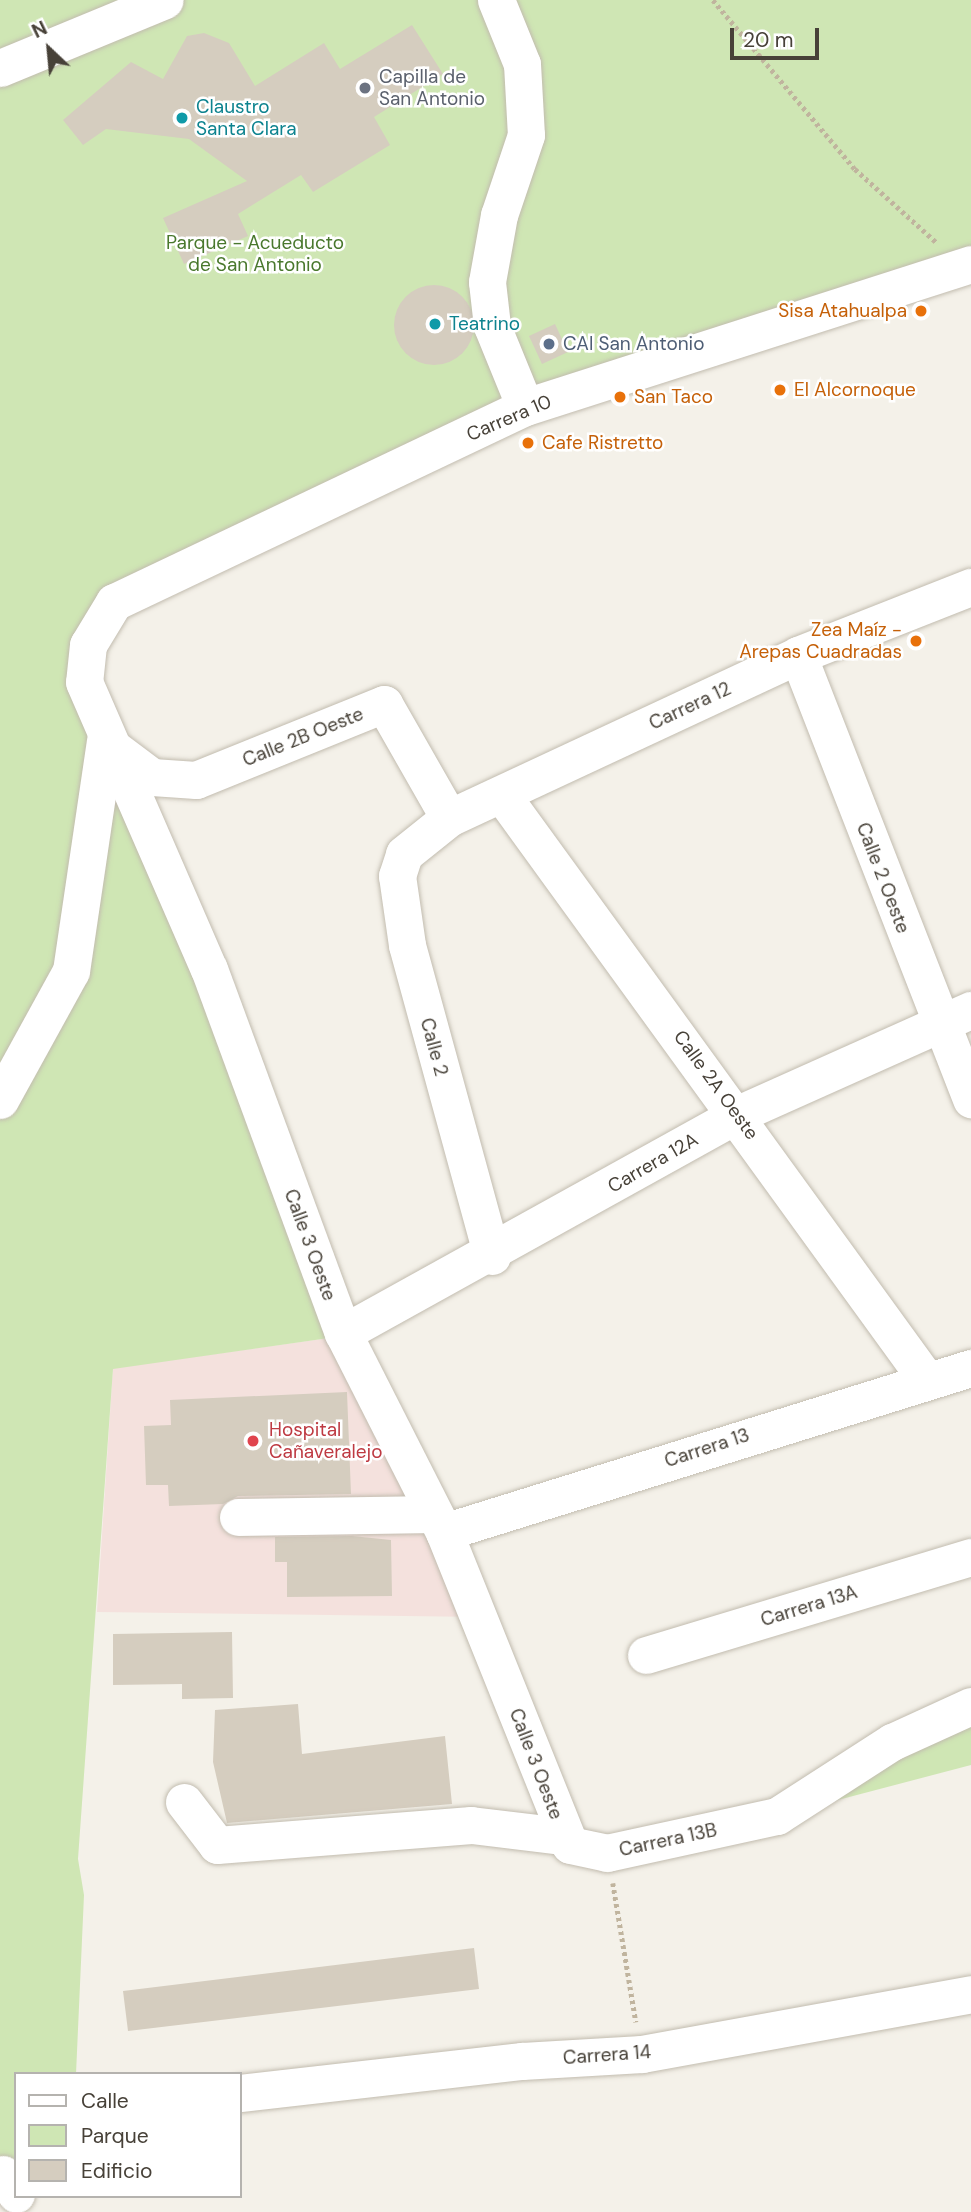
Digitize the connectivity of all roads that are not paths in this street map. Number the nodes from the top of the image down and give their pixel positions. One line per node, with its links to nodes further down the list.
1 (165, 0): 3 (street)
2 (496, 0): 5 (street)
3 (0, 68)
4 (968, 276): 5 (street, Carrera 10)
5 (525, 407): 7 (street, Carrera 10)
6 (971, 587): 8 (street, Carrera 12)
7 (88, 645): 9 (street, Calle 3 Oeste)
8 (798, 655): 10 (street, Carrera 12); 13 (street, Calle 2 Oeste)
9 (105, 741): 11 (street, Calle 2B Oeste); 15 (street); 18 (street, Calle 3 Oeste)
10 (502, 795): 11 (street, Carrera 12); 16 (street, Calle 2A Oeste)
11 (449, 818): 12 (street, Carrera 12)
12 (415, 840): 17 (street, Calle 2)
13 (955, 1016): 14 (street, Calle 2 Oeste); 16 (street, Carrera 12A)
14 (971, 1099)
15 (0, 1100)
16 (738, 1114): 17 (street, Carrera 12A); 20 (street, Calle 2A Oeste)
17 (492, 1256): 18 (street, Carrera 12A)
18 (342, 1334): 22 (street, Calle 3 Oeste)
19 (971, 1368): 20 (street, Carrera 13)
20 (926, 1379): 22 (street, Carrera 13)
21 (239, 1517): 22 (street, Carrera 13)
22 (439, 1523): 27 (street, Calle 3 Oeste)
23 (971, 1557): 24 (street, Carrera 13A)
24 (646, 1655)
25 (971, 1706): 27 (street, Carrera 13B)
26 (184, 1802): 27 (street, Carrera 13B)
27 (563, 1836)
28 (971, 1994): 29 (street, Carrera 14)
29 (242, 2093)

